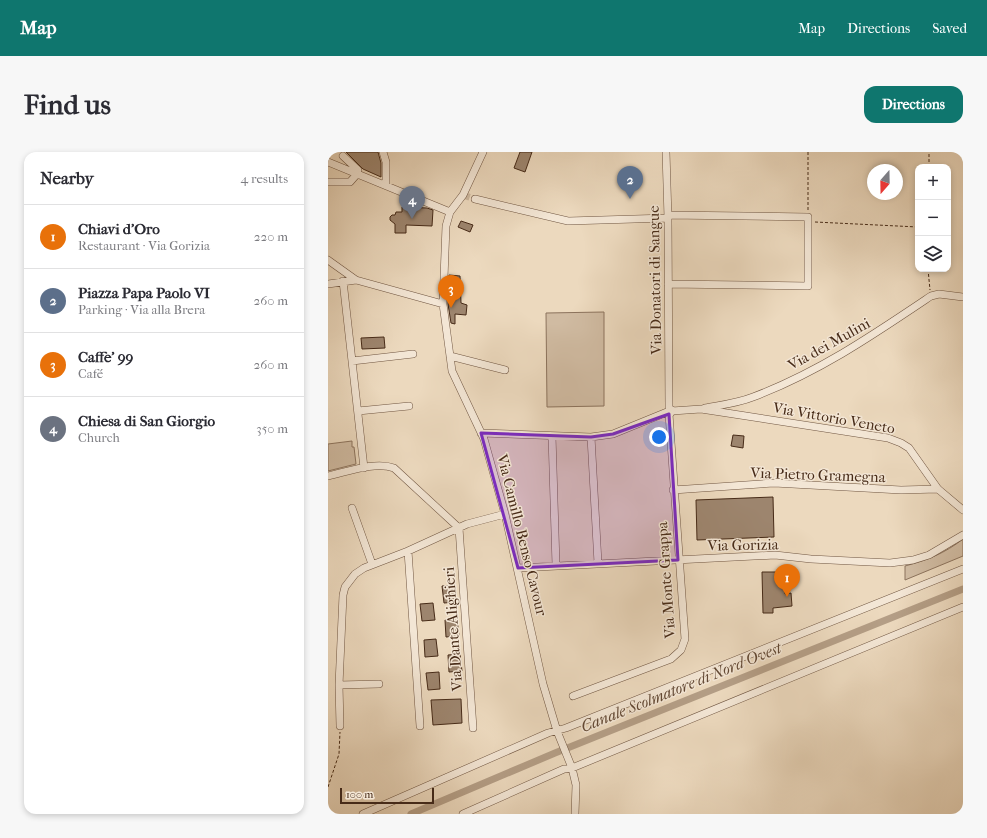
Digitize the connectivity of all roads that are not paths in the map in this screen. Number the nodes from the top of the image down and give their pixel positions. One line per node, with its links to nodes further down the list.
1 (384, 152): 8 (street)
2 (483, 152): 10 (street)
3 (666, 152): 11 (street, Via Donatori di Sangue)
4 (343, 156): 6 (street)
5 (328, 162): 6 (street)
6 (357, 174): 7 (street); 8 (street)
7 (328, 182)
8 (386, 185): 10 (street)
9 (475, 199): 11 (street)
10 (450, 212): 18 (street, Via Camillo Benso Cavour)
11 (668, 217): 16 (street, Via Donatori di Sangue); 16 (street)
12 (328, 260): 13 (street)
13 (356, 280): 14 (street); 18 (street)
14 (343, 281): 15 (street); 21 (street)
15 (328, 284)
16 (668, 284): 26 (street, Via Donatori di Sangue)
17 (963, 297): 24 (street, Via dei Mulini)
18 (443, 304): 20 (street, Via Camillo Benso Cavour)
19 (413, 354): 21 (street)
20 (450, 356): 22 (street); 27 (street, Via Camillo Benso Cavour)
21 (352, 361): 25 (street)
22 (505, 370)
23 (409, 406): 25 (street)
24 (701, 409): 26 (street, Via Vittorio Veneto); 32 (street, Via Vittorio Veneto)
25 (358, 411): 30 (street)
26 (669, 411): 29 (street, Via Vittorio Veneto); 33 (street, Via Monte Grappa)
27 (481, 433): 28 (street, Via Vittorio Veneto); 36 (street, Via Camillo Benso Cavour)
28 (552, 436): 29 (street, Via Vittorio Veneto); 43 (street)
29 (591, 437): 41 (street)
30 (364, 468): 31 (street); 37 (street)
31 (328, 476)
32 (938, 489): 33 (street, Via Pietro Gramegna); 35 (street, Via Vittorio Veneto)
33 (673, 490): 40 (street, Via Monte Grappa)
34 (352, 508): 42 (street)
35 (963, 510)
36 (505, 514): 37 (street); 44 (street, Via Camillo Benso Cavour)
37 (459, 528): 39 (street); 52 (street, Via Dante Alighieri)
38 (963, 535): 40 (street, Via Gorizia)
39 (408, 551): 42 (street); 51 (street)
40 (678, 560): 41 (street, Via Gorizia); 49 (street, Via Monte Grappa)
41 (598, 563): 43 (street, Via Gorizia)
42 (372, 564): 48 (street)
43 (556, 565): 44 (street, Via Gorizia)
44 (518, 568): 53 (street, Via Camillo Benso Cavour)
45 (963, 569): 53 (street)
46 (963, 607): 54 (street)
47 (379, 684): 48 (street)
48 (339, 685): 50 (street)
49 (573, 696)
50 (340, 726)
51 (420, 726)
52 (473, 728)
53 (557, 731): 54 (street, Via Camillo Benso Cavour); 55 (street)
54 (571, 766): 56 (street); 57 (street, Via Camillo Benso Cavour)
55 (363, 814)
56 (464, 814)
57 (575, 814)

